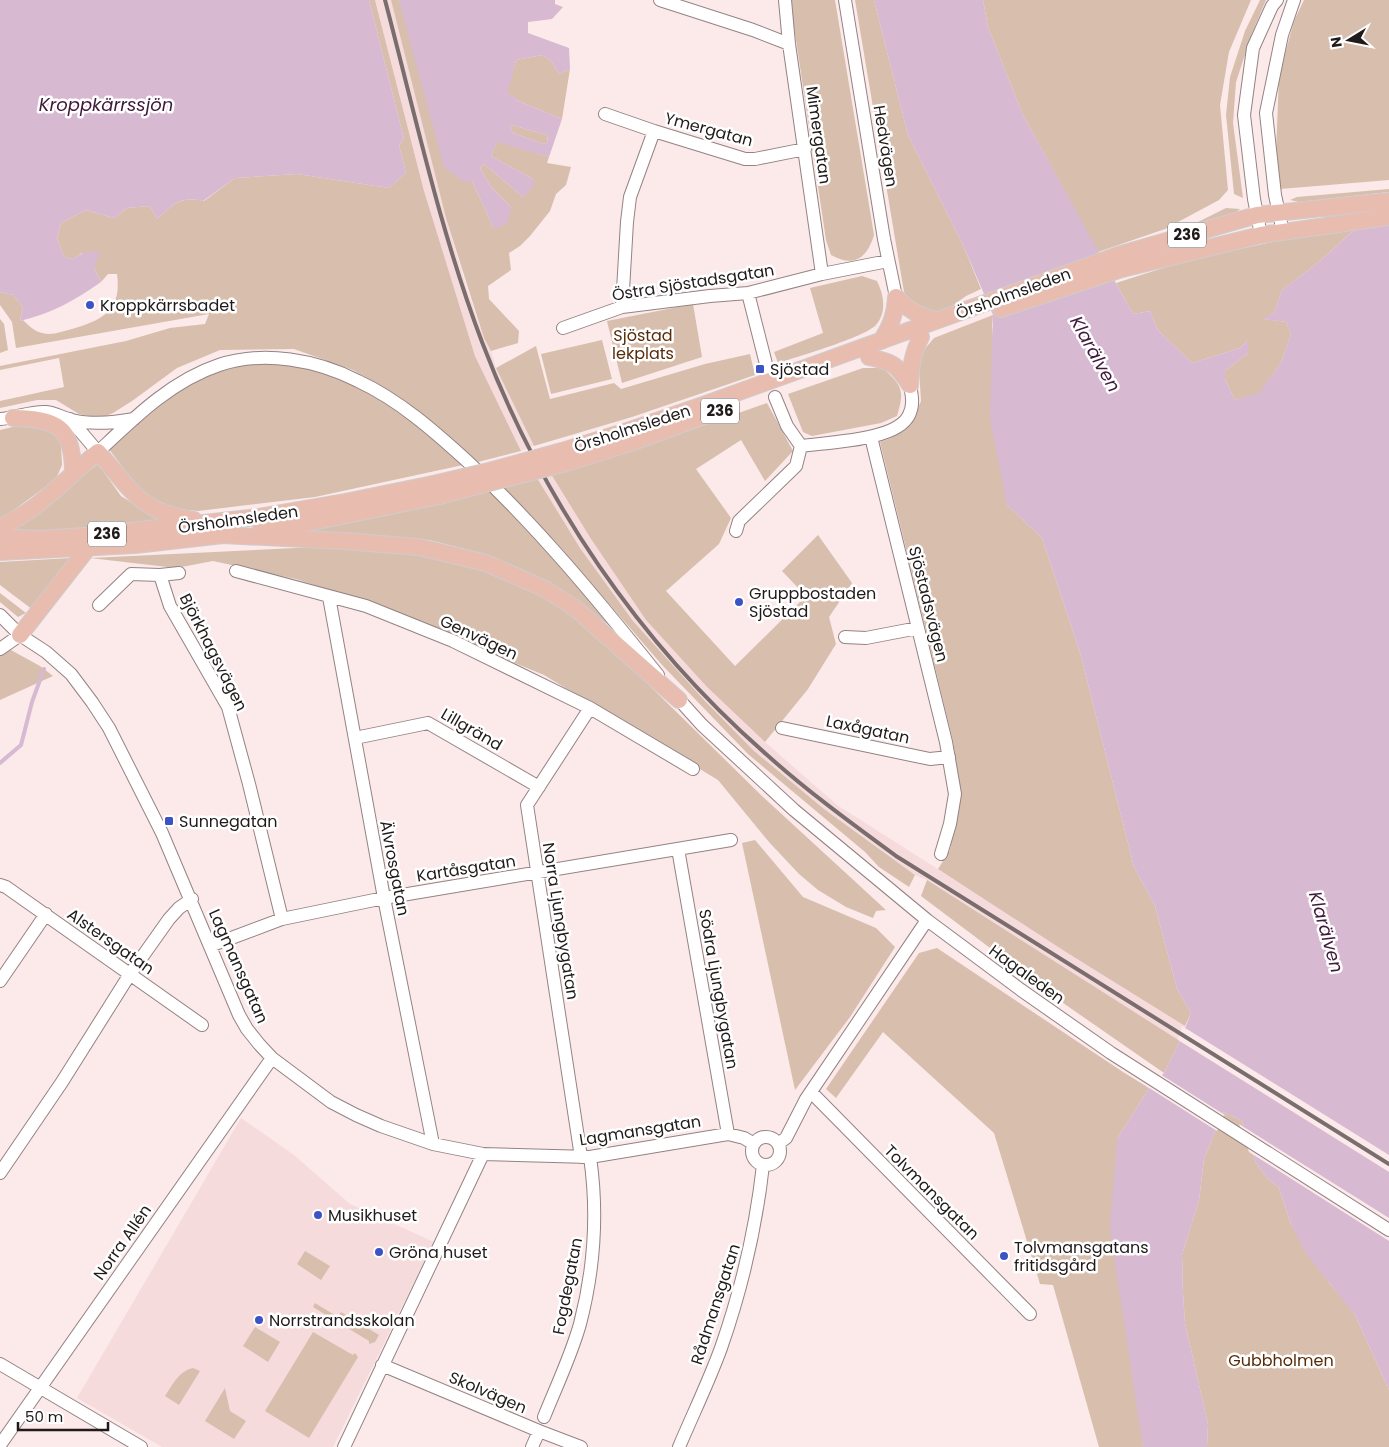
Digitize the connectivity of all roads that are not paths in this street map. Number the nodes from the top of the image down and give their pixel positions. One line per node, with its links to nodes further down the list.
1 (660, 0): 6 (street)
2 (785, 0): 6 (street, Mimergatan)
3 (845, 0): 16 (street, Hedvägen)
4 (1277, 0): 12 (street)
5 (1294, 0): 11 (street)
6 (789, 44): 9 (street, Mimergatan)
7 (605, 114): 8 (street, Ymergatan)
8 (654, 131): 9 (street, Ymergatan); 21 (street)
9 (805, 149): 18 (street, Mimergatan)
10 (1389, 201): 11 (main road, Örsholmsleden / 236)
11 (1278, 212): 12 (main road, Örsholmsleden / 236); 14 (street)
12 (1257, 215): 15 (street); 17 (main road, Örsholmsleden / 236)
13 (1389, 217): 14 (main road, Örsholmsleden / 236)
14 (1283, 232): 15 (main road, Örsholmsleden / 236)
15 (1261, 235): 17 (main road, Örsholmsleden / 236)
16 (888, 260): 18 (street, Östra Sjöstadsgatan); 20 (street, Hedvägen)
17 (1120, 262): 22 (main road, Örsholmsleden / 236)
18 (822, 274): 19 (street, Östra Sjöstadsgatan)
19 (748, 293): 21 (street, Östra Sjöstadsgatan); 28 (street)
20 (896, 296): 23 (main road); 26 (main road)
21 (622, 307): 24 (street, Östra Sjöstadsgatan)
22 (971, 313): 23 (main road, Örsholmsleden / 236); 25 (main road, Örsholmsleden / 236)
23 (936, 320): 26 (main road, Örsholmsleden / 236)
24 (563, 328)
25 (921, 337): 27 (main road, Örsholmsleden / 236); 29 (main road)
26 (881, 341): 37 (main road, Örsholmsleden / 236)
27 (868, 357): 29 (main road); 37 (main road, Örsholmsleden / 236)
28 (767, 368)
29 (910, 385): 34 (street)
30 (775, 396): 35 (street)
31 (6, 419): 33 (street); 38 (main road)
32 (134, 419): 33 (street); 36 (street, Hagaleden); 55 (street, Hagaleden)
33 (70, 420): 36 (street)
34 (871, 437): 35 (street); 51 (street, Sjöstadsvägen)
35 (801, 446): 41 (street)
36 (98, 452): 38 (main road); 40 (main road)
37 (566, 456): 40 (main road, Örsholmsleden / 236, bridge)
38 (73, 472): 39 (main road)
39 (0, 527)
40 (218, 529): 42 (main road, Örsholmsleden / 236); 43 (main road, Örsholmsleden / 236); 55 (main road)
41 (736, 531)
42 (0, 537)
43 (88, 548): 44 (main road, Örsholmsleden / 236); 52 (main road)
44 (0, 552)
45 (236, 571): 48 (street, Genvägen)
46 (179, 574): 47 (street)
47 (160, 575): 49 (street); 70 (street, Björkhagsvägen)
48 (328, 596): 56 (street, Genvägen); 58 (street, Älvrosgatan)
49 (99, 605)
50 (0, 615): 52 (street, Lagmansgatan)
51 (918, 628): 53 (street); 59 (street, Sjöstadsvägen)
52 (20, 635): 54 (street); 68 (street, Lagmansgatan)
53 (845, 638)
54 (0, 649)
55 (679, 700): 71 (street, Hagaleden)
56 (590, 708): 60 (street, Genvägen); 61 (street, Norra Ljungbygatan)
57 (782, 728): 59 (street, Laxågatan)
58 (354, 738): 61 (street, Lillgränd); 67 (street, Älvrosgatan)
59 (948, 757): 64 (street, Sjöstadsvägen)
60 (693, 769)
61 (539, 787): 65 (street, Norra Ljungbygatan)
62 (731, 840): 63 (street, Kartåsgatan)
63 (678, 849): 65 (street, Kartåsgatan); 78 (street, Södra Ljungbygatan)
64 (941, 854)
65 (537, 873): 67 (street, Kartåsgatan); 83 (street, Norra Ljungbygatan)
66 (0, 885): 69 (street, Alstersgatan)
67 (384, 898): 70 (street, Kartåsgatan); 79 (street, Älvrosgatan)
68 (192, 899): 72 (street, Lagmansgatan); 73 (street)
69 (46, 914): 73 (street, Alstersgatan); 74 (street)
70 (282, 919): 72 (street, Kartåsgatan)
71 (927, 920): 77 (street); 86 (street, Hagaleden)
72 (210, 946): 76 (street, Lagmansgatan)
73 (130, 974): 75 (street, Alstersgatan); 85 (street)
74 (0, 982)
75 (202, 1025)
76 (272, 1058): 79 (street, Lagmansgatan); 90 (street, Norra Allén)
77 (811, 1092): 81 (street); 87 (street, Tolvmansgatan)
78 (728, 1134): 80 (street, Lagmansgatan); 83 (street, Lagmansgatan)
79 (433, 1144): 82 (street, Lagmansgatan)
80 (754, 1144): 81 (street); 84 (street)
81 (778, 1144): 84 (street)
82 (483, 1154): 83 (street, Lagmansgatan); 89 (street)
83 (586, 1157): 91 (street, Fogdegatan)
84 (763, 1165): 98 (street, Rådmansgatan)
85 (0, 1172)
86 (1389, 1230)
87 (1030, 1314)
88 (0, 1364): 90 (street)
89 (382, 1364): 92 (street, Skolvägen); 95 (street)
90 (41, 1387): 93 (street, Norra Allén); 94 (street)
91 (544, 1417)
92 (539, 1431): 96 (street); 97 (street, Skolvägen)
93 (0, 1445)
94 (142, 1447)
95 (344, 1447)
96 (532, 1447)
97 (581, 1447)
98 (679, 1447)

